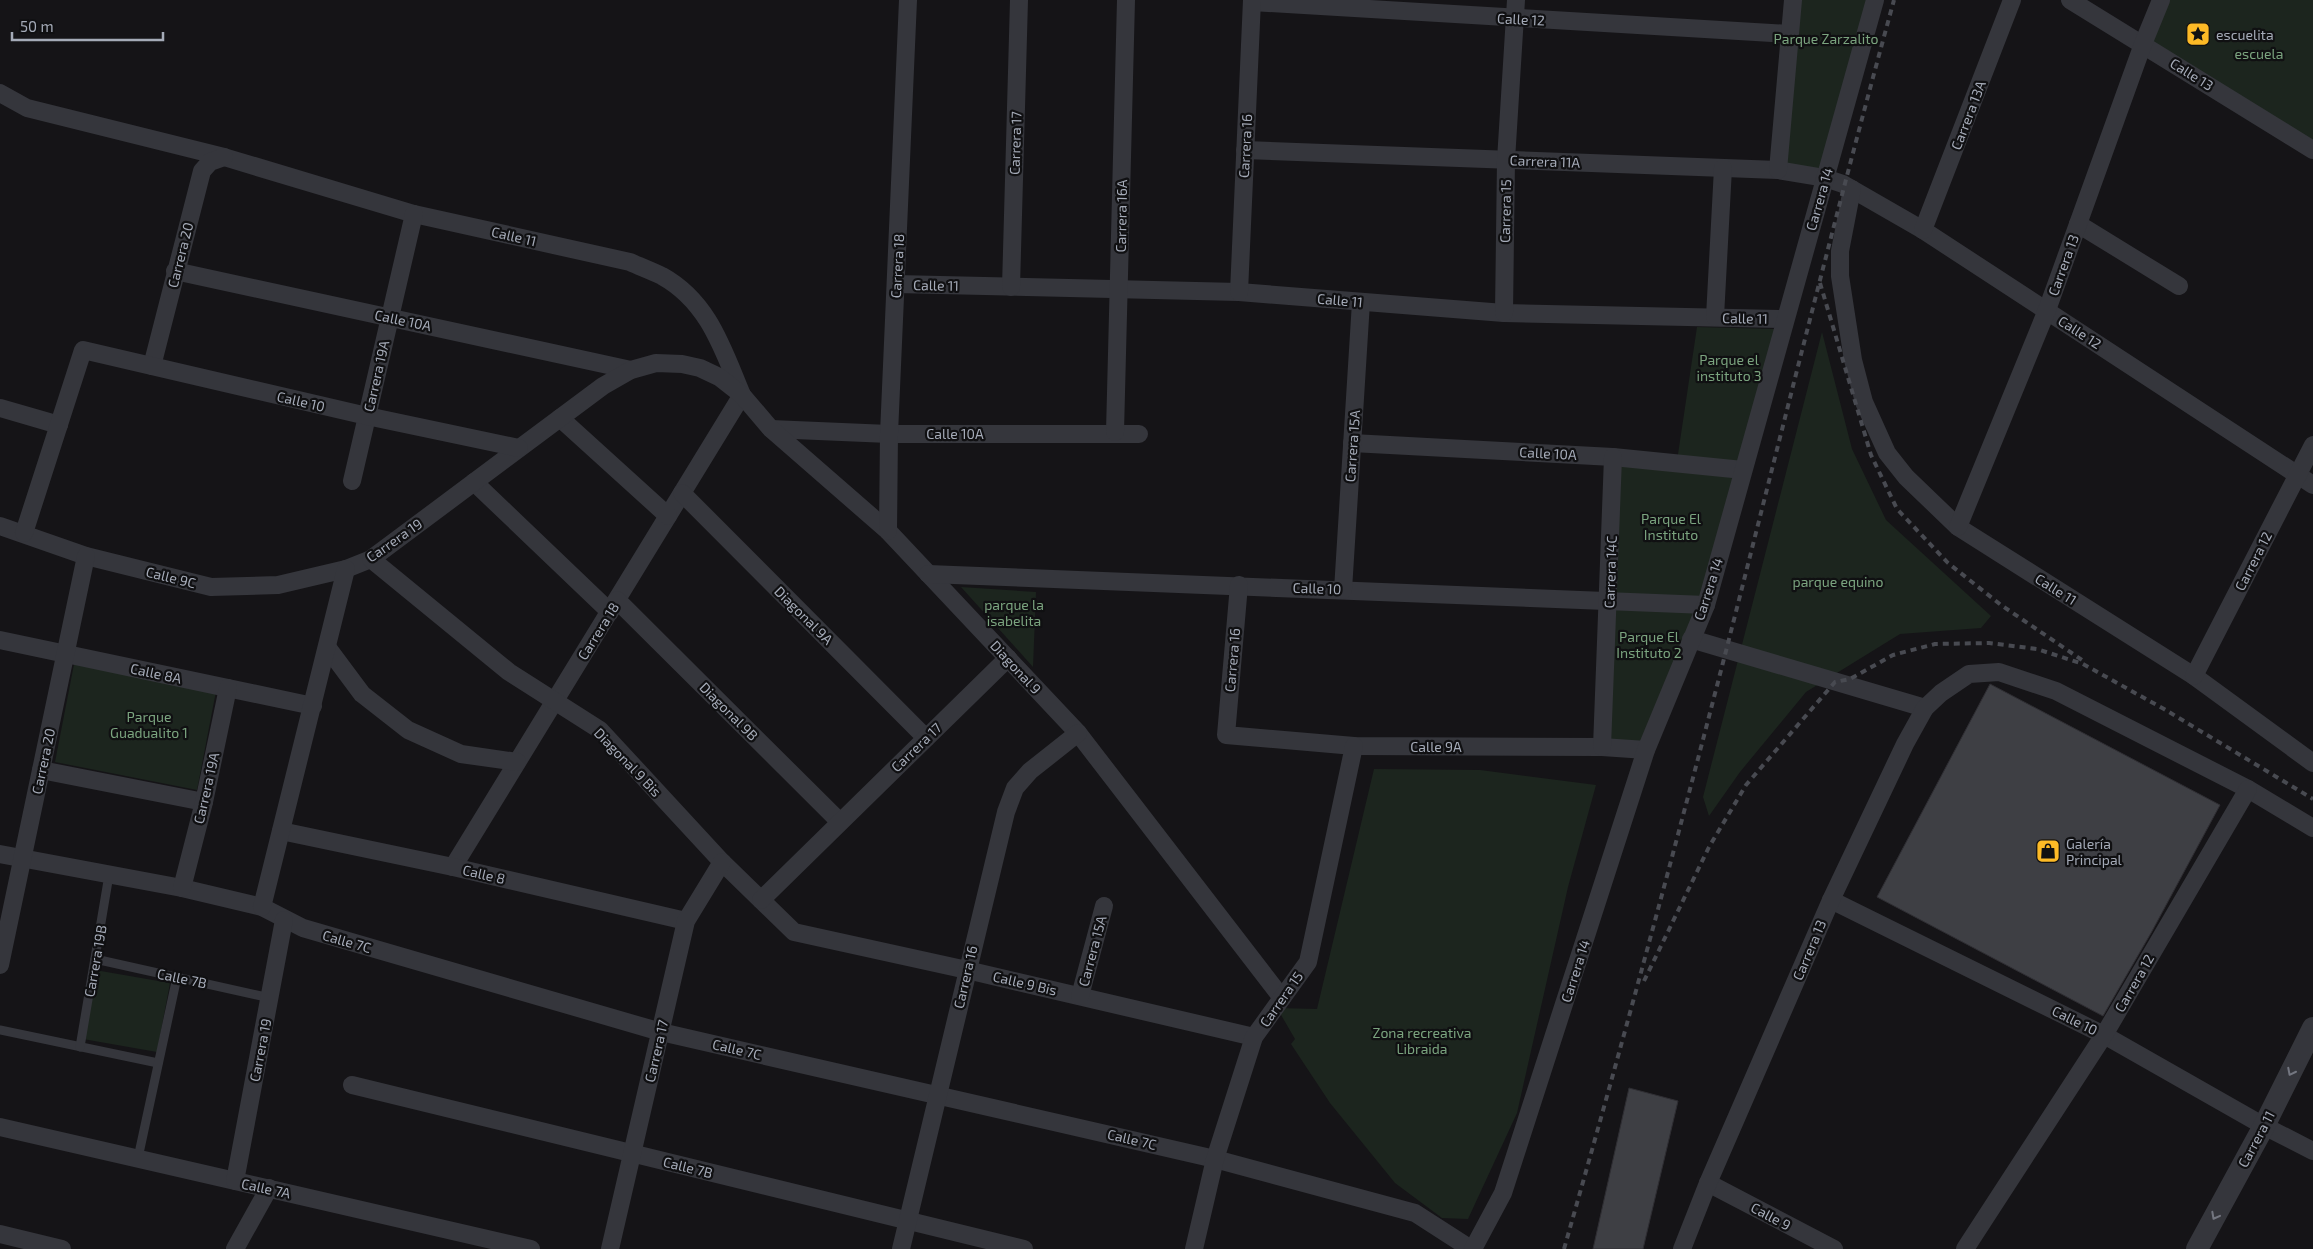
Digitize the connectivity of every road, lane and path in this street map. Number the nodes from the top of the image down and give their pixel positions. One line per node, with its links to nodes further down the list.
1 (908, 0): 27 (street, Carrera 18)
2 (1019, 0): 29 (street, Carrera 17)
3 (1126, 0): 30 (street, Carrera 16A)
4 (1516, 0): 11 (street, Carrera 15)
5 (1793, 0): 12 (street)
6 (1875, 0): 21 (street, Carrera 14)
7 (2012, 0): 25 (street, Carrera 13A)
8 (2070, 0): 13 (street, Calle 13)
9 (2161, 0): 13 (street, Carrera 13)
10 (1252, 1): 11 (street, Calle 12); 15 (street, Carrera 16)
11 (1517, 18): 12 (street, Calle 12); 18 (street, Carrera 15)
12 (1790, 34): 20 (street)
13 (2143, 44): 16 (street, Calle 13); 24 (street, Carrera 13)
14 (0, 93): 17 (street, Calle 11)
15 (1245, 150): 18 (street, Carrera 11A); 31 (street, Carrera 16)
16 (2313, 150)
17 (224, 157): 23 (street, Calle 11); 26 (street, Carrera 20)
18 (1506, 160): 19 (street, Carrera 11A); 34 (street, Carrera 15)
19 (1722, 168): 20 (street, Carrera 11A); 36 (street)
20 (1778, 170): 21 (street, Carrera 11A)
21 (1825, 178): 22 (street, Carrera 11A); 37 (street, Carrera 14)
22 (1848, 186): 25 (street, Calle 12); 62 (street, Calle 11)
23 (414, 214): 35 (street, Carrera 19A); 41 (street, Calle 11)
24 (2078, 224): 28 (street); 33 (street, Carrera 13)
25 (1923, 230): 33 (street, Calle 12)
26 (175, 271): 35 (street, Calle 10A); 39 (street, Carrera 20)
27 (896, 284): 29 (street, Calle 11); 48 (street, Carrera 18)
28 (2179, 286)
29 (1011, 287): 30 (street, Calle 11)
30 (1120, 289): 31 (street, Calle 11); 47 (street, Carrera 16A)
31 (1239, 292): 32 (street, Calle 11)
32 (1361, 302): 34 (street, Calle 11); 50 (street, Carrera 15A)
33 (2047, 310): 55 (street, Calle 12); 62 (street, Carrera 13)
34 (1504, 313): 36 (street, Calle 11)
35 (390, 317): 40 (street, Calle 10A); 43 (street, Carrera 19A)
36 (1715, 317): 37 (street, Calle 11)
37 (1784, 319): 54 (street, Carrera 14)
38 (682, 364): 40 (street, Carrera 19); 41 (street, Diagonal 9)
39 (152, 366): 43 (street, Calle 10); 45 (street, Calle 10)
40 (631, 370): 44 (street, Carrera 19)
41 (742, 395): 46 (street, Diagonal 9); 59 (street, Carrera 18)
42 (0, 408): 45 (street)
43 (367, 416): 52 (street, Calle 10); 56 (street, Carrera 19A)
44 (560, 418): 52 (street, Carrera 19); 60 (street)
45 (59, 425): 64 (street)
46 (771, 430): 48 (street, Calle 10A); 63 (street, Diagonal 9)
47 (1115, 432): 48 (street, Calle 10A); 49 (street, Calle 10A)
48 (889, 434): 63 (street, Carrera 18)
49 (1140, 434)
50 (1352, 443): 53 (street, Calle 10A); 70 (street, Carrera 15A)
51 (2313, 445): 55 (street, Carrera 12)
52 (520, 448): 57 (street, Carrera 19)
53 (1613, 457): 54 (street, Calle 10A); 71 (street, Carrera 14C)
54 (1743, 470): 72 (street, Carrera 14)
55 (2298, 475): 58 (street, Calle 12); 79 (street, Carrera 12)
56 (352, 481)
57 (474, 482): 66 (street, Carrera 19); 73 (street, Diagonal 9B)
58 (2313, 485)
59 (682, 493): 60 (street, Carrera 18); 86 (street, Diagonal 9A)
60 (668, 516): 73 (street, Carrera 18)
61 (0, 526): 64 (street, Calle 9C)
62 (1958, 527): 79 (street, Calle 11)
63 (888, 531): 68 (street, Diagonal 9)
64 (24, 533): 65 (street, Calle 9C)
65 (86, 556): 67 (street, Calle 9C); 77 (street, Carrera 20)
66 (371, 559): 67 (street, Carrera 19); 81 (street, Diagonal 9 Bis)
67 (346, 569): 76 (street)
68 (928, 574): 69 (street, Calle 10); 78 (street, Diagonal 9)
69 (1238, 585): 70 (street, Calle 10); 85 (street, Carrera 16)
70 (1343, 590): 71 (street, Calle 10)
71 (1609, 600): 72 (street, Calle 10); 88 (street, Carrera 14C)
72 (1706, 605): 74 (street, Carrera 14)
73 (613, 606): 81 (street, Carrera 18); 95 (street, Diagonal 9B)
74 (1690, 639): 83 (street); 89 (street, Carrera 14)
75 (0, 640): 77 (street, Calle 8A)
76 (327, 647): 82 (street); 90 (street)
77 (65, 654): 80 (street, Calle 8A); 92 (street, Carrera 20)
78 (1008, 658): 84 (street, Diagonal 9); 86 (street, Carrera 17)
79 (2194, 676): 91 (street, Calle 11)
80 (228, 688): 82 (street, Calle 8A); 94 (street, Carrera 19A)
81 (555, 701): 90 (street, Carrera 18); 100 (street, Diagonal 9 Bis)
82 (312, 706): 97 (street)
83 (1925, 708): 93 (street, Carrera 13); 105 (street, Carrera 13)
84 (1078, 733): 114 (street, Carrera 16); 118 (street, Diagonal 9)
85 (1226, 735): 87 (street, Calle 9A)
86 (926, 738): 95 (street, Carrera 17)
87 (1354, 746): 88 (street, Calle 9A); 118 (street, Carrera 15)
88 (1602, 747): 89 (street, Calle 9A)
89 (1646, 750): 146 (street, Carrera 14)
90 (517, 762): 101 (street, Carrera 18)
91 (2313, 763)
92 (41, 770): 94 (street); 99 (street, Carrera 20)
93 (2248, 789): 96 (street); 122 (street, Carrera 12)
94 (204, 802): 103 (street, Carrera 19A)
95 (840, 822): 104 (street, Carrera 17)
96 (2313, 828)
97 (281, 831): 101 (street, Calle 8); 107 (street)
98 (0, 854): 99 (street, Calle 7C)
99 (22, 858): 102 (street, Calle 7C); 111 (street, Carrera 20)
100 (722, 862): 104 (street, Diagonal 9 Bis); 109 (street, Carrera 17)
101 (453, 867): 109 (street, Calle 8)
102 (109, 875): 103 (street, Calle 7C); 112 (lane, Carrera 19B)
103 (182, 888): 107 (street, Calle 7C)
104 (761, 900): 110 (street, Diagonal 9 Bis)
105 (1831, 900): 122 (street, Calle 10); 135 (street, Carrera 13)
106 (1104, 906): 116 (street, Carrera 15A)
107 (262, 907): 108 (street, Calle 7C)
108 (284, 920): 117 (street, Carrera 19); 121 (street, Calle 7C)
109 (686, 921): 121 (street, Carrera 17)
110 (794, 932): 114 (street, Calle 9 Bis)
111 (2, 946): 113 (street, Carrera 20)
112 (95, 959): 115 (lane, Calle 7B); 124 (lane, Carrera 19B)
113 (0, 965)
114 (967, 970): 116 (street, Calle 9 Bis); 127 (street, Carrera 16)
115 (177, 977): 117 (lane, Calle 7B); 125 (lane)
116 (1080, 996): 123 (street, Calle 9 Bis)
117 (270, 998): 134 (street, Carrera 19)
118 (1282, 998): 123 (street, Carrera 15)
119 (2313, 1028): 128 (street, Carrera 11, one-way to 128)
120 (0, 1030): 124 (lane)
121 (661, 1032): 127 (street, Calle 7C); 131 (street, Carrera 17)
122 (2104, 1035): 128 (street, Calle 10); 149 (street, Carrera 12)
123 (1254, 1037): 133 (street, Carrera 15)
124 (80, 1047): 125 (lane)
125 (158, 1063): 132 (lane)
126 (352, 1085): 131 (street, Calle 7B)
127 (938, 1094): 133 (street, Calle 7C); 137 (street, Carrera 16)
128 (2264, 1126): 130 (street, Calle 10); 150 (street, Carrera 11, one-way to 150)
129 (0, 1127): 132 (street, Calle 7A)
130 (2313, 1151)
131 (632, 1154): 137 (street, Calle 7B); 142 (street, Carrera 17)
132 (138, 1158): 134 (street, Calle 7A)
133 (1215, 1159): 145 (street, Carrera 15); 146 (street, Calle 7C)
134 (235, 1181): 136 (street, Calle 7A)
135 (1708, 1183): 147 (street, Carrera 13); 148 (street, Calle 9)
136 (269, 1188): 140 (street); 141 (street, Calle 7A)
137 (908, 1221): 143 (street, Carrera 16); 144 (street, Calle 7B)
138 (0, 1234): 139 (street)
139 (62, 1249)
140 (235, 1249)
141 (531, 1249)
142 (610, 1249)
143 (901, 1249)
144 (1024, 1249)
145 (1194, 1249)
146 (1472, 1249)
147 (1682, 1249)
148 (1834, 1249)
149 (1965, 1249)
150 (2197, 1249)

